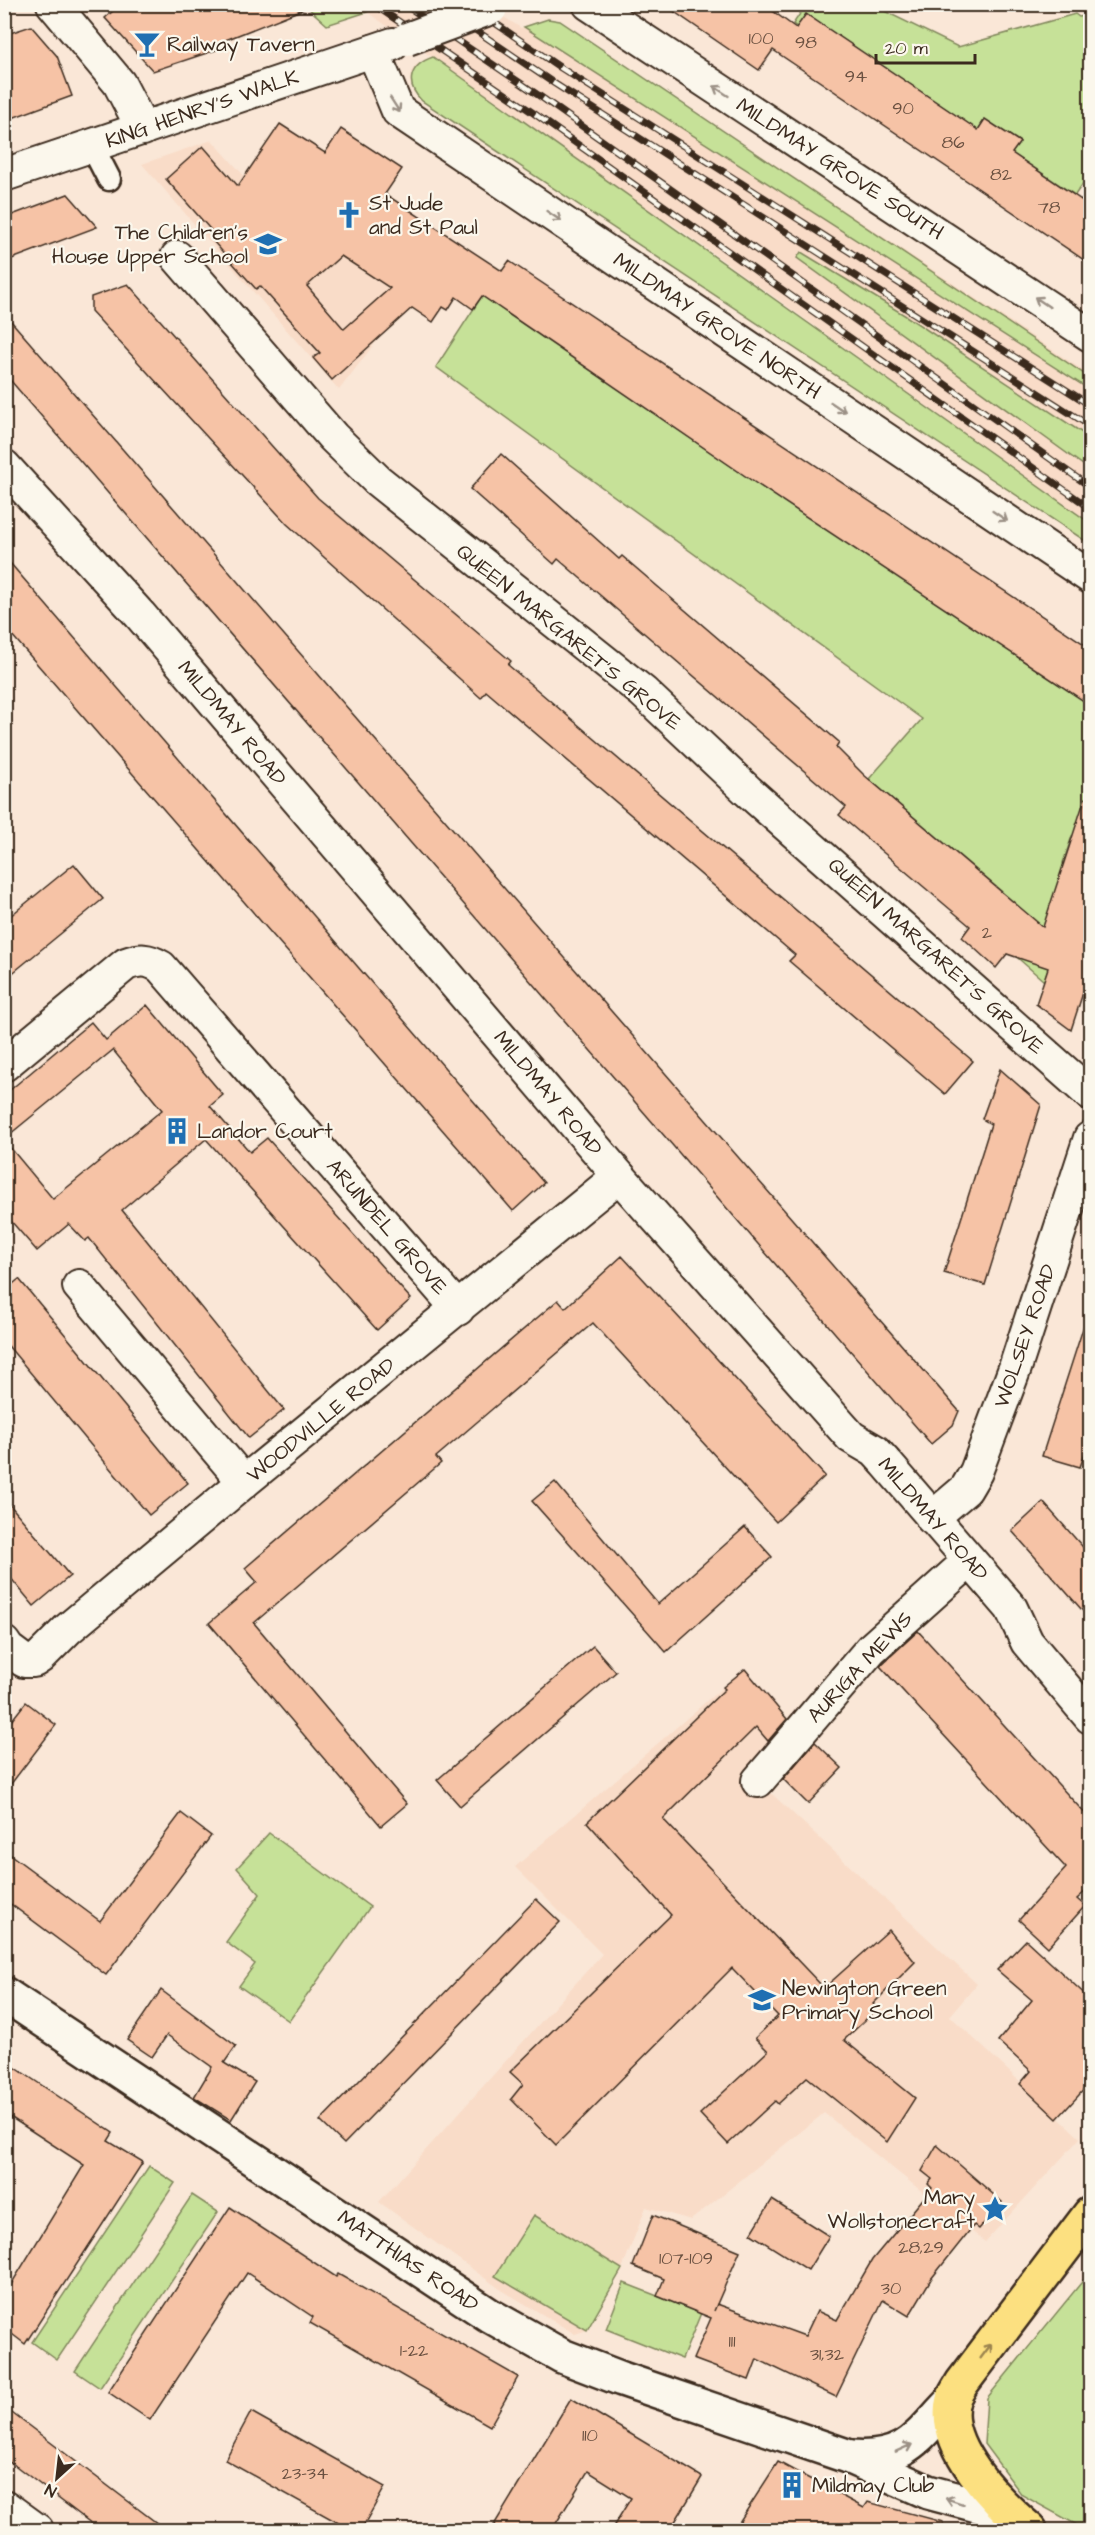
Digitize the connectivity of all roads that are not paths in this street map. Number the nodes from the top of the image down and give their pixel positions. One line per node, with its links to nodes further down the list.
1 (53, 4): 5 (street)
2 (590, 4): 10 (street, MILDMAY GROVE SOUTH, one-way to 2)
3 (496, 6): 4 (street, KING HENRY'S WALK, bridge)
4 (374, 51): 5 (street, KING HENRY'S WALK); 12 (street, MILDMAY GROVE NORTH, one-way to 12)
5 (143, 129): 6 (street, KING HENRY'S WALK)
6 (92, 146): 7 (street, KING HENRY'S WALK); 8 (street)
7 (4, 175)
8 (109, 179)
9 (177, 257): 14 (street, QUEEN MARGARET'S GROVE)
10 (1090, 335)
11 (4, 466): 16 (street, MILDMAY ROAD)
12 (1090, 576)
13 (4, 1065): 18 (street, ARUNDEL GROVE)
14 (1090, 1094)
15 (1090, 1138): 20 (street, WOLSEY ROAD)
16 (619, 1176): 18 (street, WOODVILLE ROAD); 20 (street, MILDMAY ROAD)
17 (79, 1286): 19 (street)
18 (458, 1309): 19 (street, WOODVILLE ROAD)
19 (244, 1482): 22 (street, WOODVILLE ROAD)
20 (932, 1518): 21 (street, MILDMAY ROAD)
21 (969, 1561): 23 (street, MILDMAY ROAD); 24 (street, AURIGA MEWS)
22 (14, 1652)
23 (1090, 1717)
24 (758, 1781)
25 (4, 1994): 28 (street, MATTHIAS ROAD)
26 (1090, 2214): 27 (main road, one-way to 26)
27 (953, 2400): 28 (street, MATTHIAS ROAD, one-way to 27); 30 (main road)
28 (847, 2456): 30 (street, MATTHIAS ROAD, one-way to 28)
29 (4, 2506): 31 (street)
30 (1021, 2522)
31 (37, 2530)

